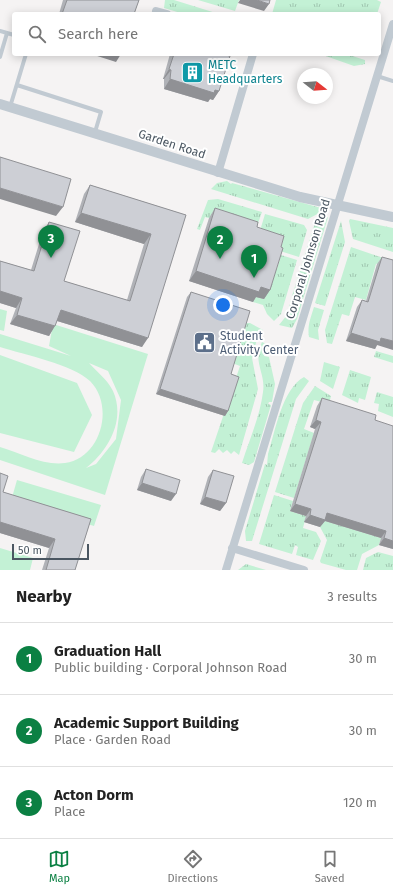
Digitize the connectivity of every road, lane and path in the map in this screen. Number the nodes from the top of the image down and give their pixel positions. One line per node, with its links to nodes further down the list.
1 (156, 11): 2 (street)
2 (160, 12)
3 (393, 24): 10 (street, Corporal Johnson Road)
4 (0, 31): 5 (lane)
5 (7, 33): 6 (lane); 9 (lane)
6 (12, 34)
7 (25, 56): 12 (lane)
8 (252, 56): 16 (street)
9 (0, 57)
10 (377, 76): 11 (lane); 17 (street, Corporal Johnson Road)
11 (393, 81)
12 (17, 85): 14 (lane); 15 (lane)
13 (0, 104): 14 (street, Garden Road)
14 (10, 107): 15 (street, Garden Road)
15 (94, 133): 16 (street, Garden Road)
16 (218, 173): 17 (street, Garden Road)
17 (337, 205): 18 (street, Garden Road); 19 (street, Corporal Johnson Road)
18 (393, 217)
19 (232, 548): 20 (street, Corporal Johnson Road); 21 (street)
20 (226, 570)
21 (304, 570)

